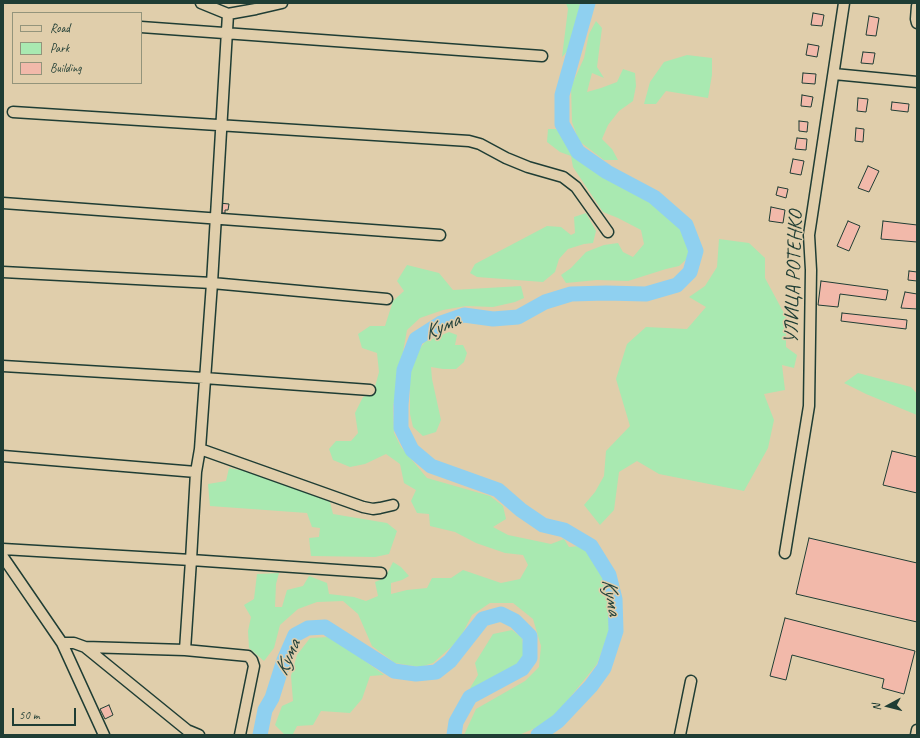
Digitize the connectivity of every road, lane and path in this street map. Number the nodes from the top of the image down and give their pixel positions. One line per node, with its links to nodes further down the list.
1 (201, 3): 5 (street)
2 (282, 3): 5 (street)
3 (844, 3): 10 (street, УЛИЦА РОТЕНКО)
4 (917, 6): 6 (street)
5 (228, 14): 8 (street)
6 (917, 23)
7 (142, 27): 8 (street)
8 (227, 33): 9 (street); 13 (street)
9 (542, 56)
10 (834, 74): 11 (street); 29 (street, УЛИЦА РОТЕНКО)
11 (917, 82)
12 (12, 112): 13 (street)
13 (221, 125): 15 (street); 16 (street)
14 (3, 203): 15 (street)
15 (216, 219): 17 (street); 19 (street)
16 (608, 232)
17 (440, 235)
18 (3, 272): 19 (street)
19 (212, 283): 20 (street); 22 (street)
20 (387, 299)
21 (3, 366): 22 (street)
22 (204, 378): 23 (street); 24 (street)
23 (370, 390)
24 (200, 449): 26 (street); 27 (street)
25 (3, 456): 26 (street)
26 (196, 472): 31 (street)
27 (393, 505)
28 (3, 549): 31 (street)
29 (785, 554)
30 (3, 557): 33 (street)
31 (192, 560): 32 (street); 35 (street)
32 (381, 573)
33 (62, 643): 34 (street); 38 (street)
34 (85, 647): 35 (street); 39 (street)
35 (185, 650): 40 (street)
36 (691, 681): 41 (street)
37 (917, 730): 42 (street)
38 (104, 735)
39 (199, 735)
40 (240, 735)
41 (680, 735)
42 (916, 735)

